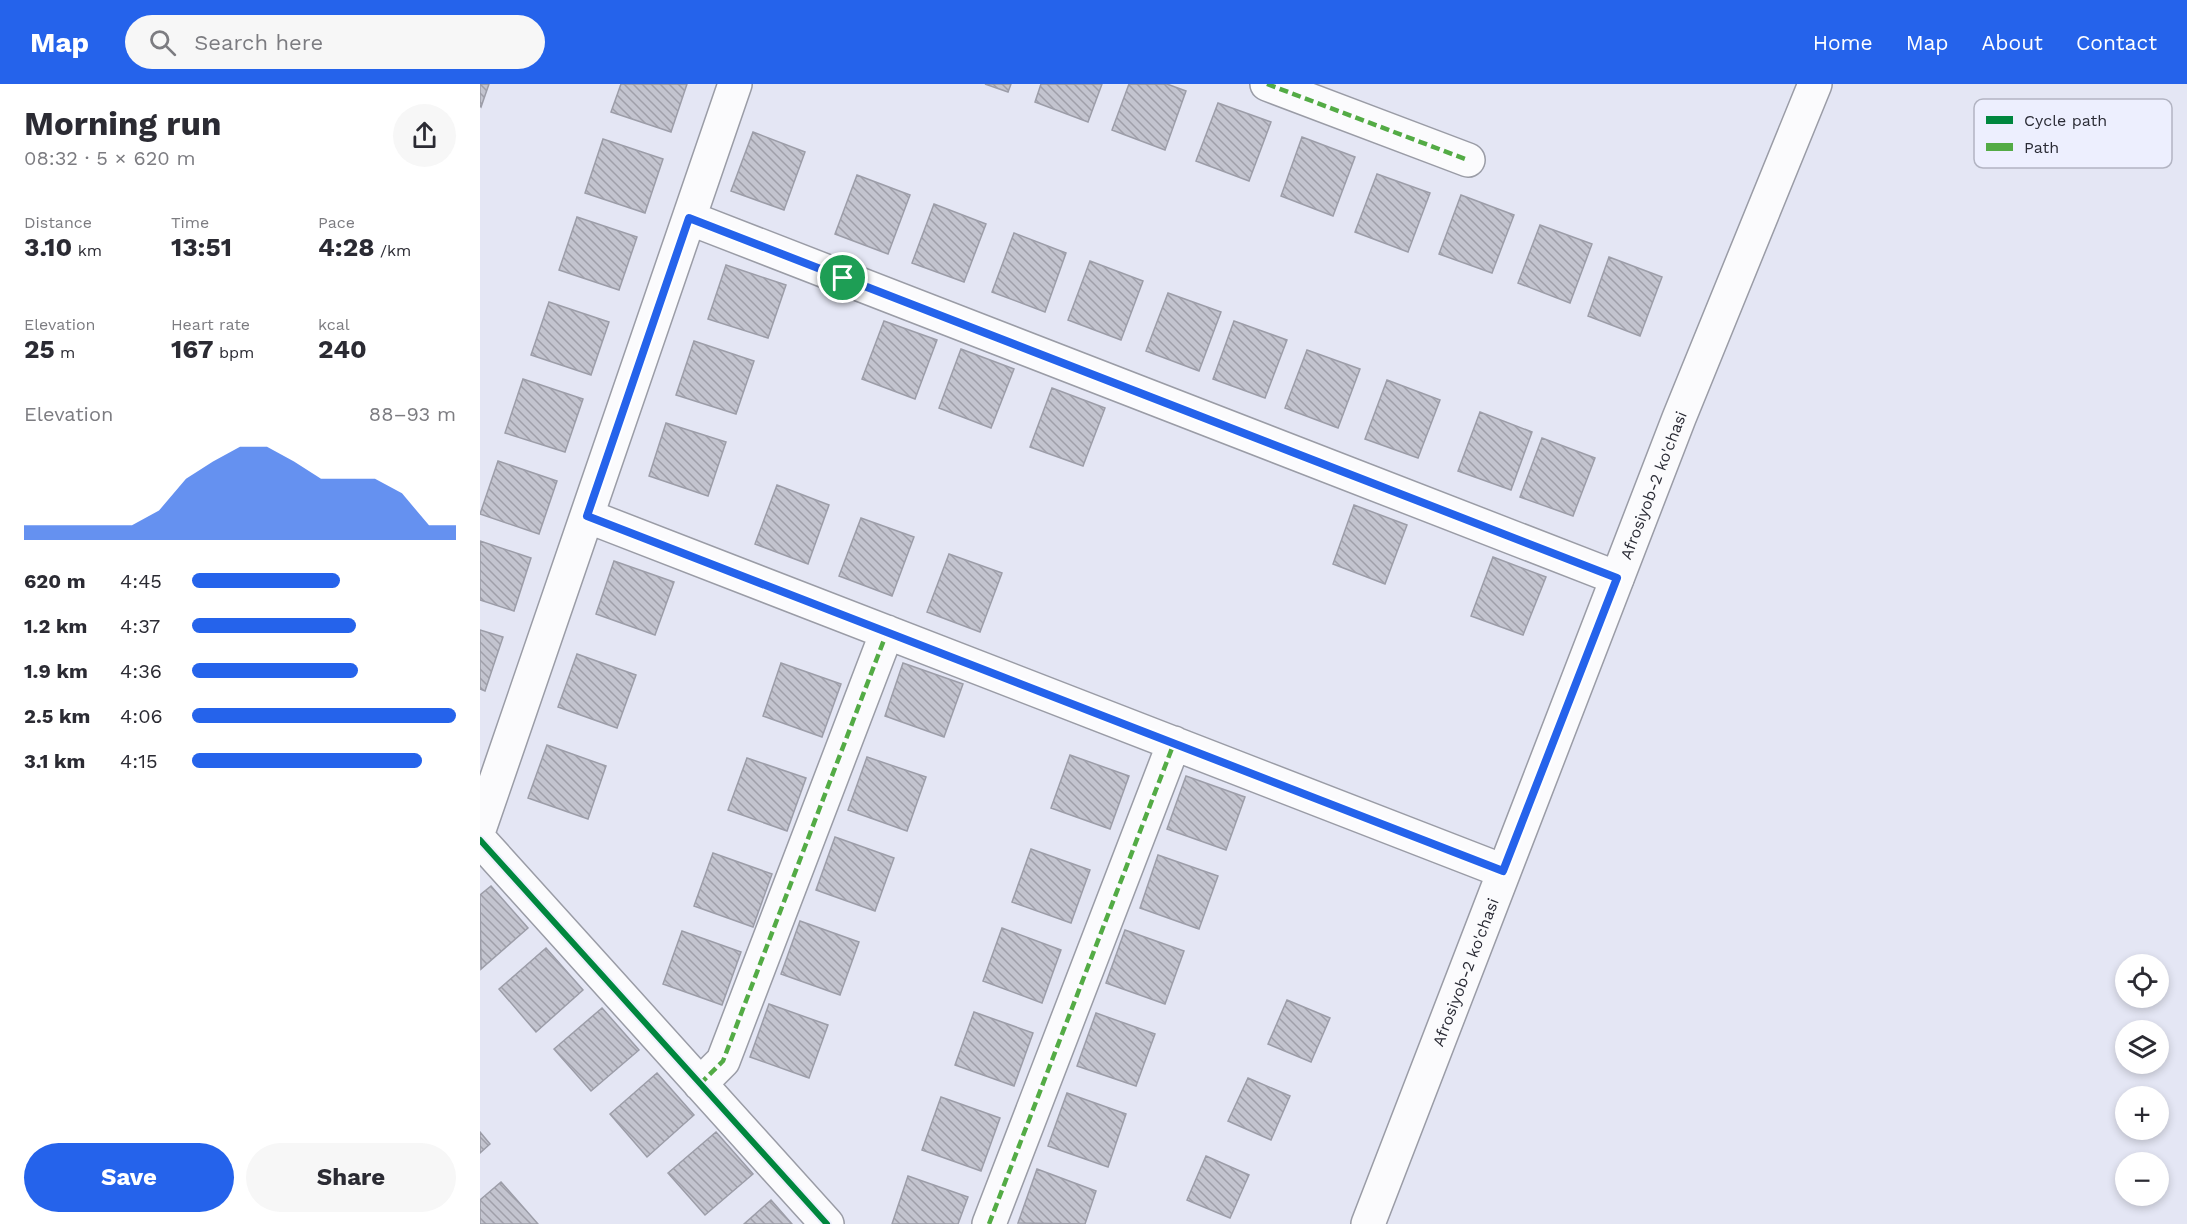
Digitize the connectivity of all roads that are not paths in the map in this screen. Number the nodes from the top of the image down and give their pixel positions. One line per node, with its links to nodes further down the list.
1 (735, 84): 5 (street)
2 (1267, 84): 4 (street)
3 (1815, 84): 7 (street, Afrosiyob-2 ko'chasi)
4 (1468, 160)
5 (689, 218): 6 (street); 7 (street)
6 (587, 516): 8 (street); 10 (street)
7 (1617, 578): 12 (street, Afrosiyob-2 ko'chasi)
8 (887, 632): 9 (street); 13 (street)
9 (1174, 743): 12 (street); 15 (street)
10 (480, 827)
11 (480, 840): 13 (street)
12 (1503, 871): 16 (street, Afrosiyob-2 ko'chasi)
13 (700, 1084): 14 (street)
14 (827, 1224)
15 (989, 1224)
16 (1368, 1224)

